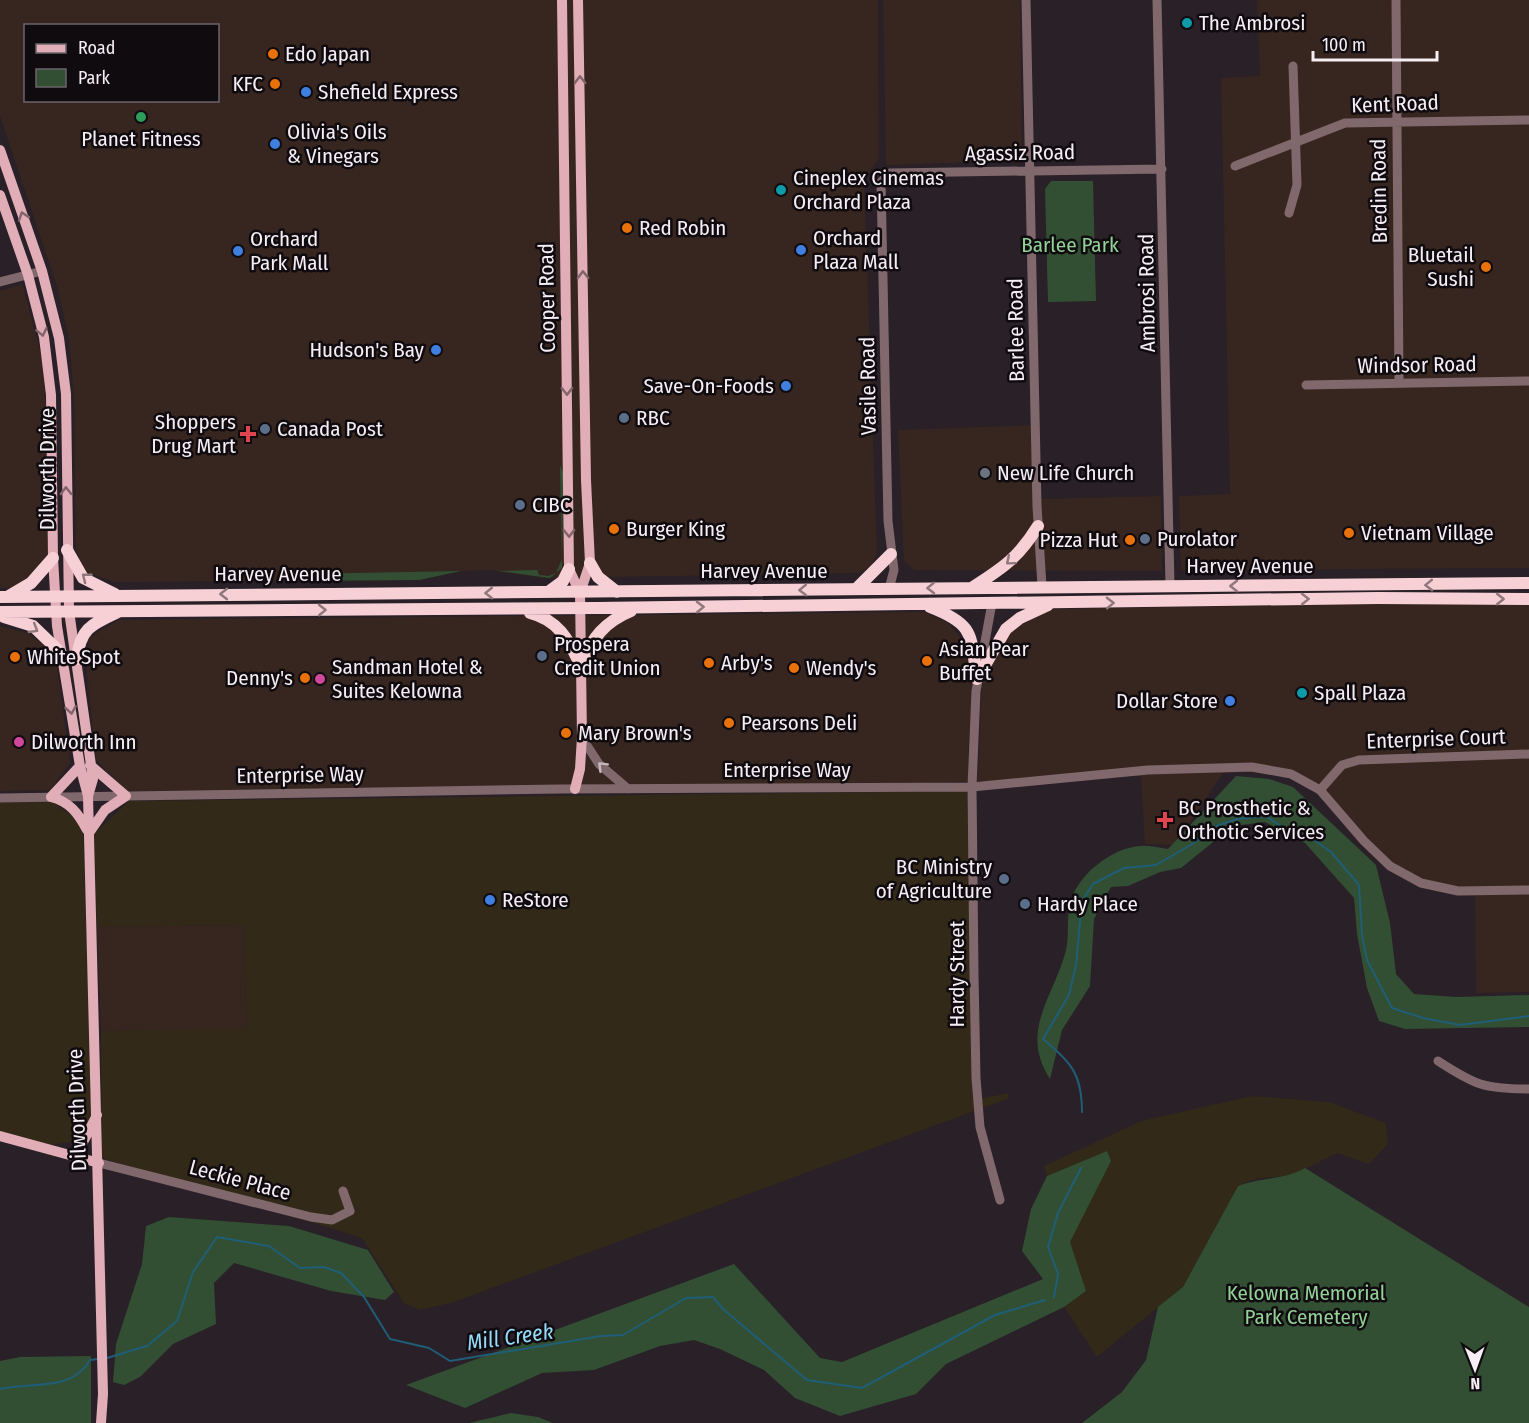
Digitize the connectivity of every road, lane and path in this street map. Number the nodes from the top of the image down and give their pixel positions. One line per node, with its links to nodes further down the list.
1 (562, 0): 28 (main road, Cooper Road, one-way to 28)
2 (578, 0): 27 (main road, Cooper Road, one-way to 2)
3 (1026, 0): 13 (street, Barlee Road)
4 (1157, 0): 12 (street, Ambrosi Road)
5 (1396, 0): 7 (street, Bredin Road)
6 (1293, 66): 9 (street)
7 (1397, 120): 8 (street, Kent Road); 9 (street, Kent Road); 21 (street, Bredin Road)
8 (1529, 120)
9 (1295, 141): 11 (street, Kent Road); 16 (street)
10 (0, 150): 17 (main road, Dilworth Drive, one-way to 10)
11 (1235, 166)
12 (1162, 169): 13 (street, Agassiz Road); 31 (street, Ambrosi Road)
13 (1032, 170): 14 (street, Agassiz Road); 23 (street, Barlee Road)
14 (881, 182): 25 (street, Vasile Road)
15 (0, 195): 18 (main road, Dilworth Drive)
16 (1289, 213)
17 (42, 271): 18 (street); 24 (main road, Dilworth Drive, one-way to 17)
18 (28, 275): 19 (street); 26 (main road, Dilworth Drive, one-way to 26)
19 (0, 282)
20 (1529, 381): 21 (street, Windsor Road)
21 (1399, 382): 22 (street, Windsor Road)
22 (1306, 385)
23 (1038, 526): 30 (street, Barlee Road); 32 (highway, one-way to 32)
24 (67, 550): 39 (highway, one-way to 24); 41 (main road, Dilworth Drive)
25 (891, 554): 34 (street, Vasile Road); 35 (highway)
26 (53, 558): 41 (main road, Dilworth Drive); 42 (highway)
27 (590, 563): 37 (highway); 38 (main road, Cooper Road)
28 (569, 570): 36 (highway); 38 (main road, Cooper Road)
29 (1529, 583): 31 (highway, Harvey Avenue, one-way to 31)
30 (1042, 586): 31 (highway, Harvey Avenue); 33 (highway, Harvey Avenue)
31 (1170, 586): 46 (highway)
32 (973, 587): 33 (highway, Harvey Avenue); 34 (highway, Harvey Avenue, one-way to 34)
33 (1024, 587): 44 (highway)
34 (889, 589): 35 (highway, Harvey Avenue); 47 (highway)
35 (856, 590): 37 (highway, Harvey Avenue, one-way to 37)
36 (548, 592): 38 (highway, Harvey Avenue); 40 (highway, Harvey Avenue, one-way to 40)
37 (617, 592): 38 (highway, Harvey Avenue)
38 (580, 593): 49 (main road, Cooper Road)
39 (116, 594): 40 (highway, Harvey Avenue, one-way to 39); 41 (highway, Harvey Avenue)
40 (282, 594): 55 (highway)
41 (62, 596): 42 (highway, Harvey Avenue); 53 (main road, Dilworth Drive); 54 (main road, Dilworth Drive)
42 (5, 597)
43 (1529, 599): 46 (highway, Harvey Avenue, one-way to 43)
44 (992, 603): 45 (highway, Harvey Avenue); 48 (highway, Harvey Avenue); 60 (street, Hardy Street)
45 (1051, 603): 46 (highway, Harvey Avenue, one-way to 46); 60 (highway)
46 (1140, 603)
47 (851, 605): 48 (highway, Harvey Avenue); 50 (highway, Harvey Avenue, one-way to 47)
48 (923, 605): 60 (highway)
49 (580, 608): 50 (highway, Harvey Avenue); 51 (highway, Harvey Avenue); 59 (main road, Cooper Road)
50 (641, 608): 59 (highway)
51 (508, 609): 55 (highway, Harvey Avenue, one-way to 51); 59 (highway)
52 (121, 610): 54 (highway, Harvey Avenue); 55 (highway, Harvey Avenue); 58 (highway)
53 (56, 611): 54 (highway, Harvey Avenue); 56 (highway, Harvey Avenue); 57 (main road, Dilworth Drive)
54 (69, 611): 58 (main road, Dilworth Drive)
55 (264, 611)
56 (0, 614): 57 (highway, one-way to 57)
57 (61, 653): 63 (main road, Dilworth Drive, one-way to 63)
58 (77, 659): 63 (main road, Dilworth Drive)
59 (580, 664): 61 (main road, Cooper Road)
60 (977, 679): 64 (street, Hardy Street)
61 (582, 737): 65 (main road, Cooper Road); 66 (street, one-way to 61)
62 (1529, 754): 67 (street, Enterprise Court)
63 (85, 765): 68 (main road, Dilworth Drive); 69 (main road); 70 (main road)
64 (972, 787): 66 (street, Enterprise Way); 67 (street, Enterprise Way); 81 (street, Hardy Street)
65 (575, 789): 66 (street, Enterprise Way); 69 (street, Enterprise Way)
66 (628, 789)
67 (1320, 790): 73 (street, Enterprise Way)
68 (88, 796): 69 (street, Enterprise Way); 70 (street, Enterprise Way); 72 (main road, Dilworth Drive)
69 (126, 796): 72 (main road)
70 (51, 797): 71 (street, Enterprise Way); 72 (main road)
71 (0, 798)
72 (89, 833): 76 (main road, Dilworth Drive)
73 (1529, 890)
74 (1438, 1061): 75 (street)
75 (1529, 1089)
76 (97, 1115): 78 (main road); 79 (main road, Dilworth Drive)
77 (0, 1136): 78 (main road)
78 (73, 1155): 79 (main road)
79 (99, 1163): 80 (street, Leckie Place); 82 (main road, Dilworth Drive)
80 (343, 1191)
81 (1000, 1200)
82 (101, 1423)

